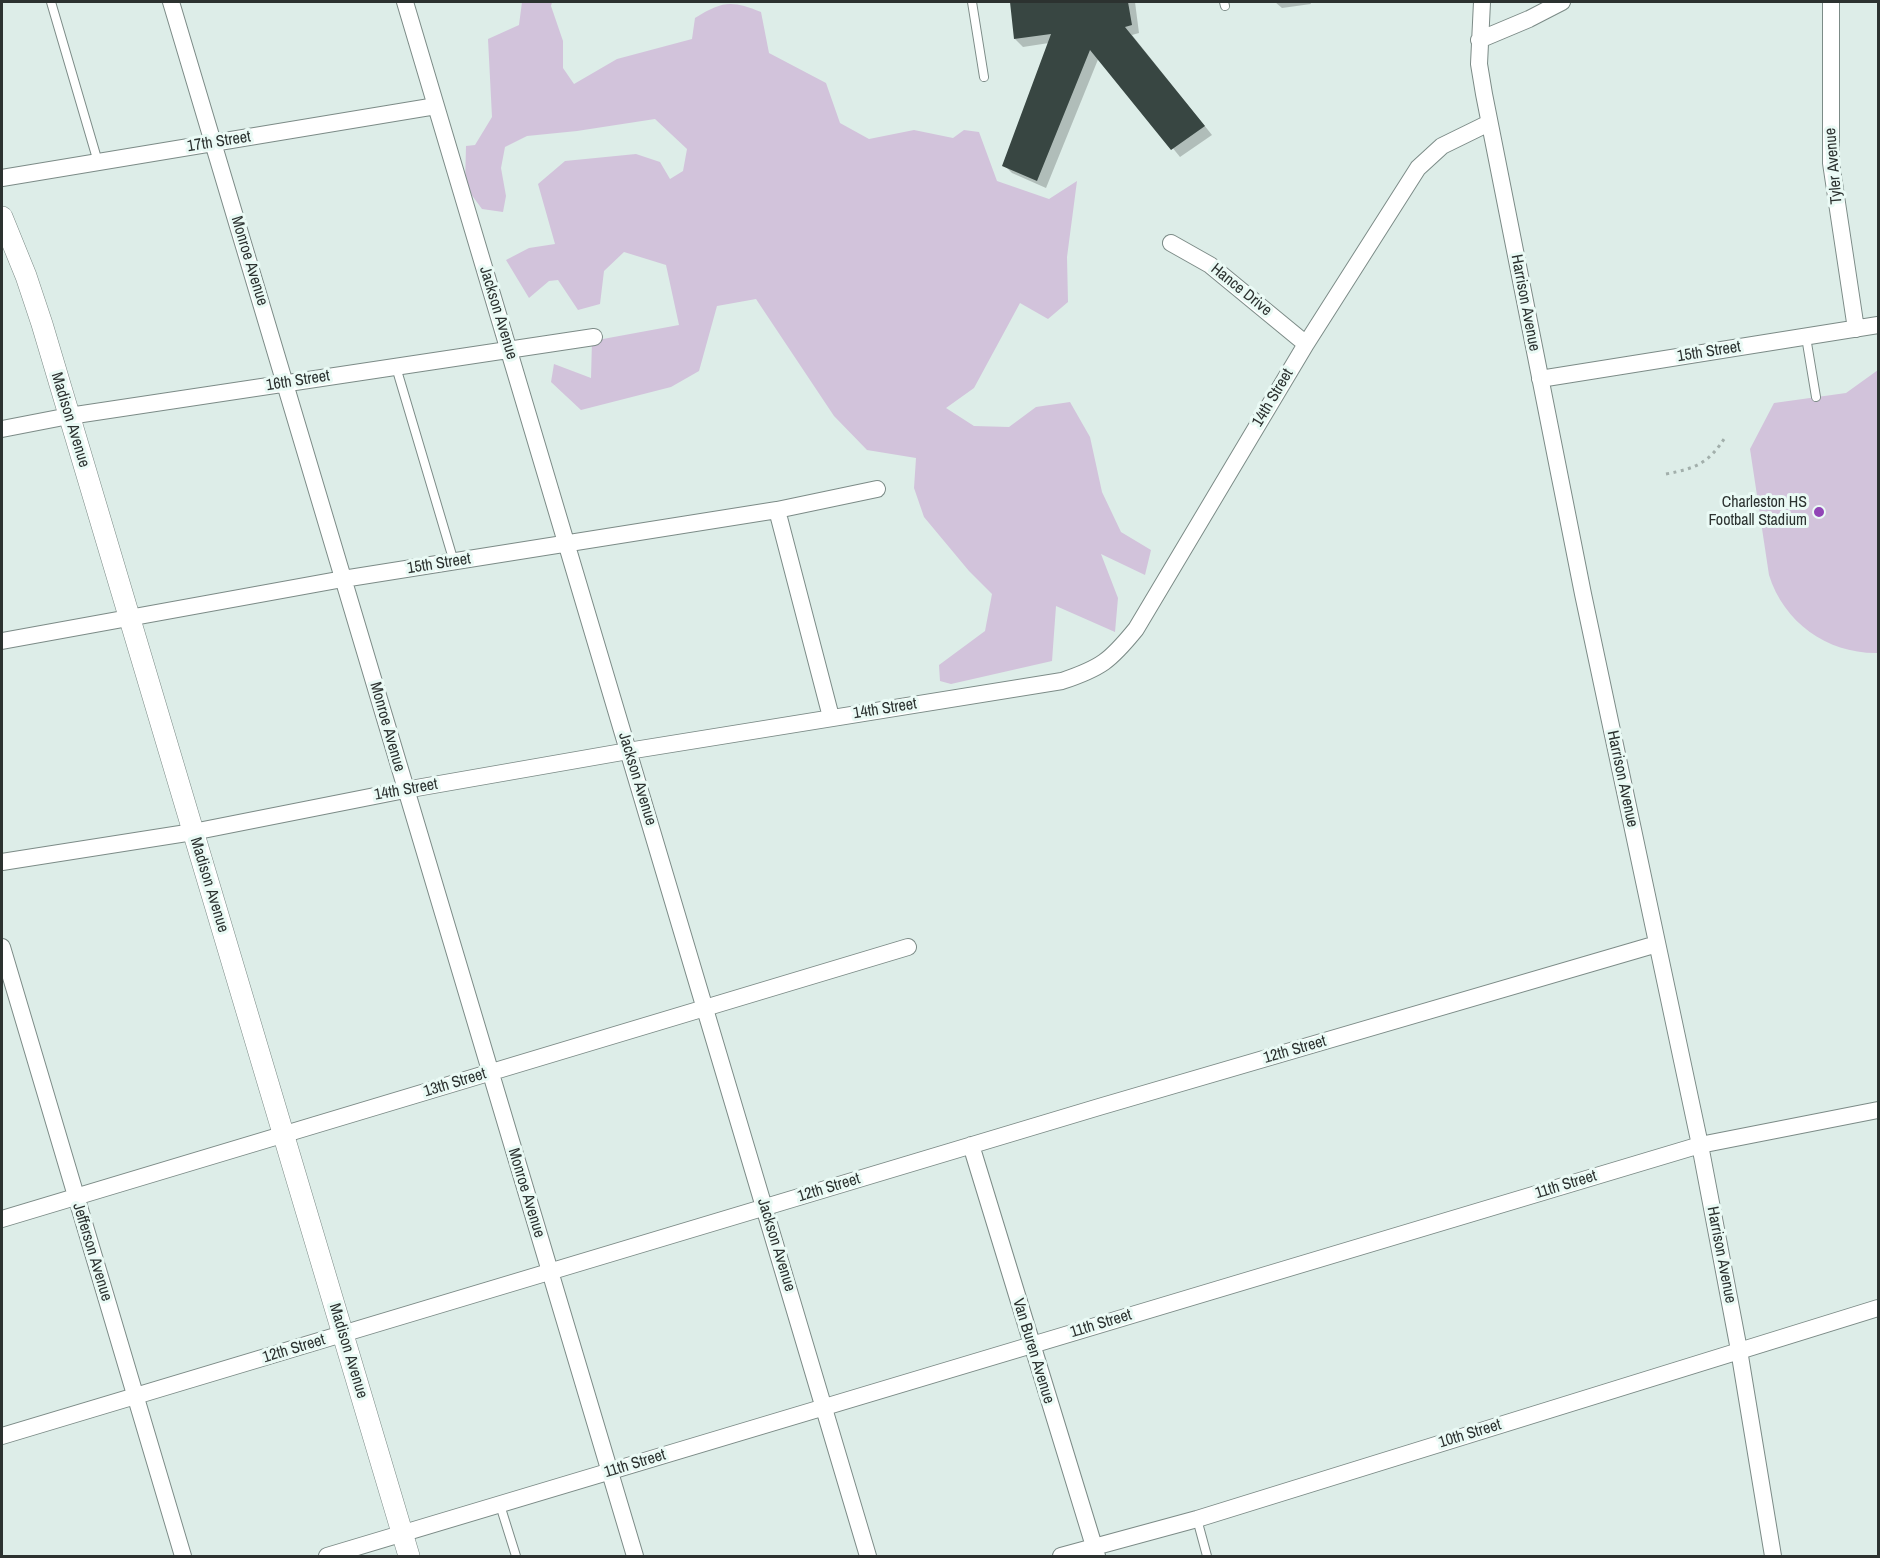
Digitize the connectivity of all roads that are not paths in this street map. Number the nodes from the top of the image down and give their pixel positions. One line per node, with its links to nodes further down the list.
1 (51, 2): 13 (lane)
2 (171, 2): 12 (street, Monroe Avenue)
3 (405, 2): 10 (street, Jackson Avenue)
4 (972, 2): 9 (lane)
5 (1482, 2): 8 (street, Harrison Avenue)
6 (1562, 2): 8 (street)
7 (1831, 2): 18 (street, Tyler Avenue)
8 (1479, 40): 11 (street, Harrison Avenue)
9 (984, 77)
10 (436, 106): 12 (street, 17th Street); 22 (street, Jackson Avenue)
11 (1489, 123): 21 (street, 14th Street); 24 (street, Harrison Avenue)
12 (213, 143): 13 (street, 17th Street); 25 (street, Monroe Avenue)
13 (98, 162): 14 (street, 17th Street)
14 (2, 178)
15 (2, 217): 27 (street, Madison Avenue)
16 (1171, 243): 21 (street, Hance Drive)
17 (1878, 326): 18 (street, 15th Street)
18 (1856, 329): 20 (street, 15th Street)
19 (594, 337): 22 (street, 16th Street)
20 (1806, 337): 24 (street, 15th Street); 26 (lane)
21 (1306, 344): 36 (street, 14th Street)
22 (508, 349): 23 (street, 16th Street); 31 (street, Jackson Avenue)
23 (396, 366): 25 (street, 16th Street); 32 (lane)
24 (1540, 379): 41 (street, Harrison Avenue)
25 (285, 383): 27 (street, 16th Street); 33 (street, Monroe Avenue)
26 (1816, 397)
27 (69, 416): 28 (street, 16th Street); 34 (street, Madison Avenue)
28 (2, 429)
29 (877, 489): 30 (street, 15th Street)
30 (777, 510): 31 (street, 15th Street); 36 (street)
31 (567, 545): 32 (street, 15th Street); 37 (street, Jackson Avenue)
32 (454, 562): 33 (street, 15th Street)
33 (343, 579): 34 (street, 15th Street); 38 (street, Monroe Avenue)
34 (129, 618): 35 (street, 15th Street); 39 (street, Madison Avenue)
35 (2, 641)
36 (831, 717): 37 (street, 14th Street)
37 (628, 751): 38 (street, 14th Street); 44 (street, Jackson Avenue)
38 (405, 790): 39 (street, 14th Street); 45 (street, Monroe Avenue)
39 (193, 832): 40 (street, 14th Street); 47 (street, Madison Avenue)
40 (2, 862)
41 (1657, 944): 48 (street, 12th Street); 49 (street, Harrison Avenue)
42 (908, 946): 44 (street, 13th Street)
43 (2, 947): 50 (street, Jefferson Avenue)
44 (705, 1008): 45 (street, 13th Street); 51 (street, Jackson Avenue)
45 (490, 1072): 47 (street, 13th Street); 53 (street, Monroe Avenue)
46 (1878, 1110): 49 (street, 11th Street)
47 (283, 1134): 50 (street, 13th Street); 55 (street, Madison Avenue)
48 (971, 1145): 51 (street, 12th Street); 56 (street, Van Buren Avenue)
49 (1700, 1145): 56 (street, 11th Street); 57 (street, Harrison Avenue)
50 (76, 1196): 52 (street, 13th Street); 58 (street, Jefferson Avenue)
51 (764, 1208): 53 (street, 12th Street); 59 (street, Jackson Avenue)
52 (2, 1219)
53 (550, 1272): 55 (street, 12th Street); 61 (street, Monroe Avenue)
54 (1878, 1308): 57 (street, 10th Street)
55 (343, 1334): 58 (street, 12th Street); 64 (street, Madison Avenue)
56 (1031, 1345): 59 (street, 11th Street); 65 (street, Van Buren Avenue)
57 (1739, 1350): 63 (street, 10th Street); 74 (street, Harrison Avenue)
58 (135, 1396): 60 (street, 12th Street); 66 (street, Jefferson Avenue)
59 (824, 1407): 61 (street, 11th Street); 71 (street, Jackson Avenue)
60 (2, 1437)
61 (609, 1472): 62 (street, 11th Street); 70 (street, Monroe Avenue)
62 (500, 1505): 64 (street, 11th Street); 69 (lane)
63 (1197, 1519): 65 (street, 10th Street); 73 (lane)
64 (402, 1534): 67 (street, 11th Street); 68 (street, Madison Avenue)
65 (1096, 1552): 72 (street, 10th Street)
66 (183, 1557)
67 (327, 1557)
68 (409, 1557)
69 (516, 1557)
70 (634, 1557)
71 (868, 1557)
72 (1061, 1557)
73 (1207, 1557)
74 (1773, 1557)

